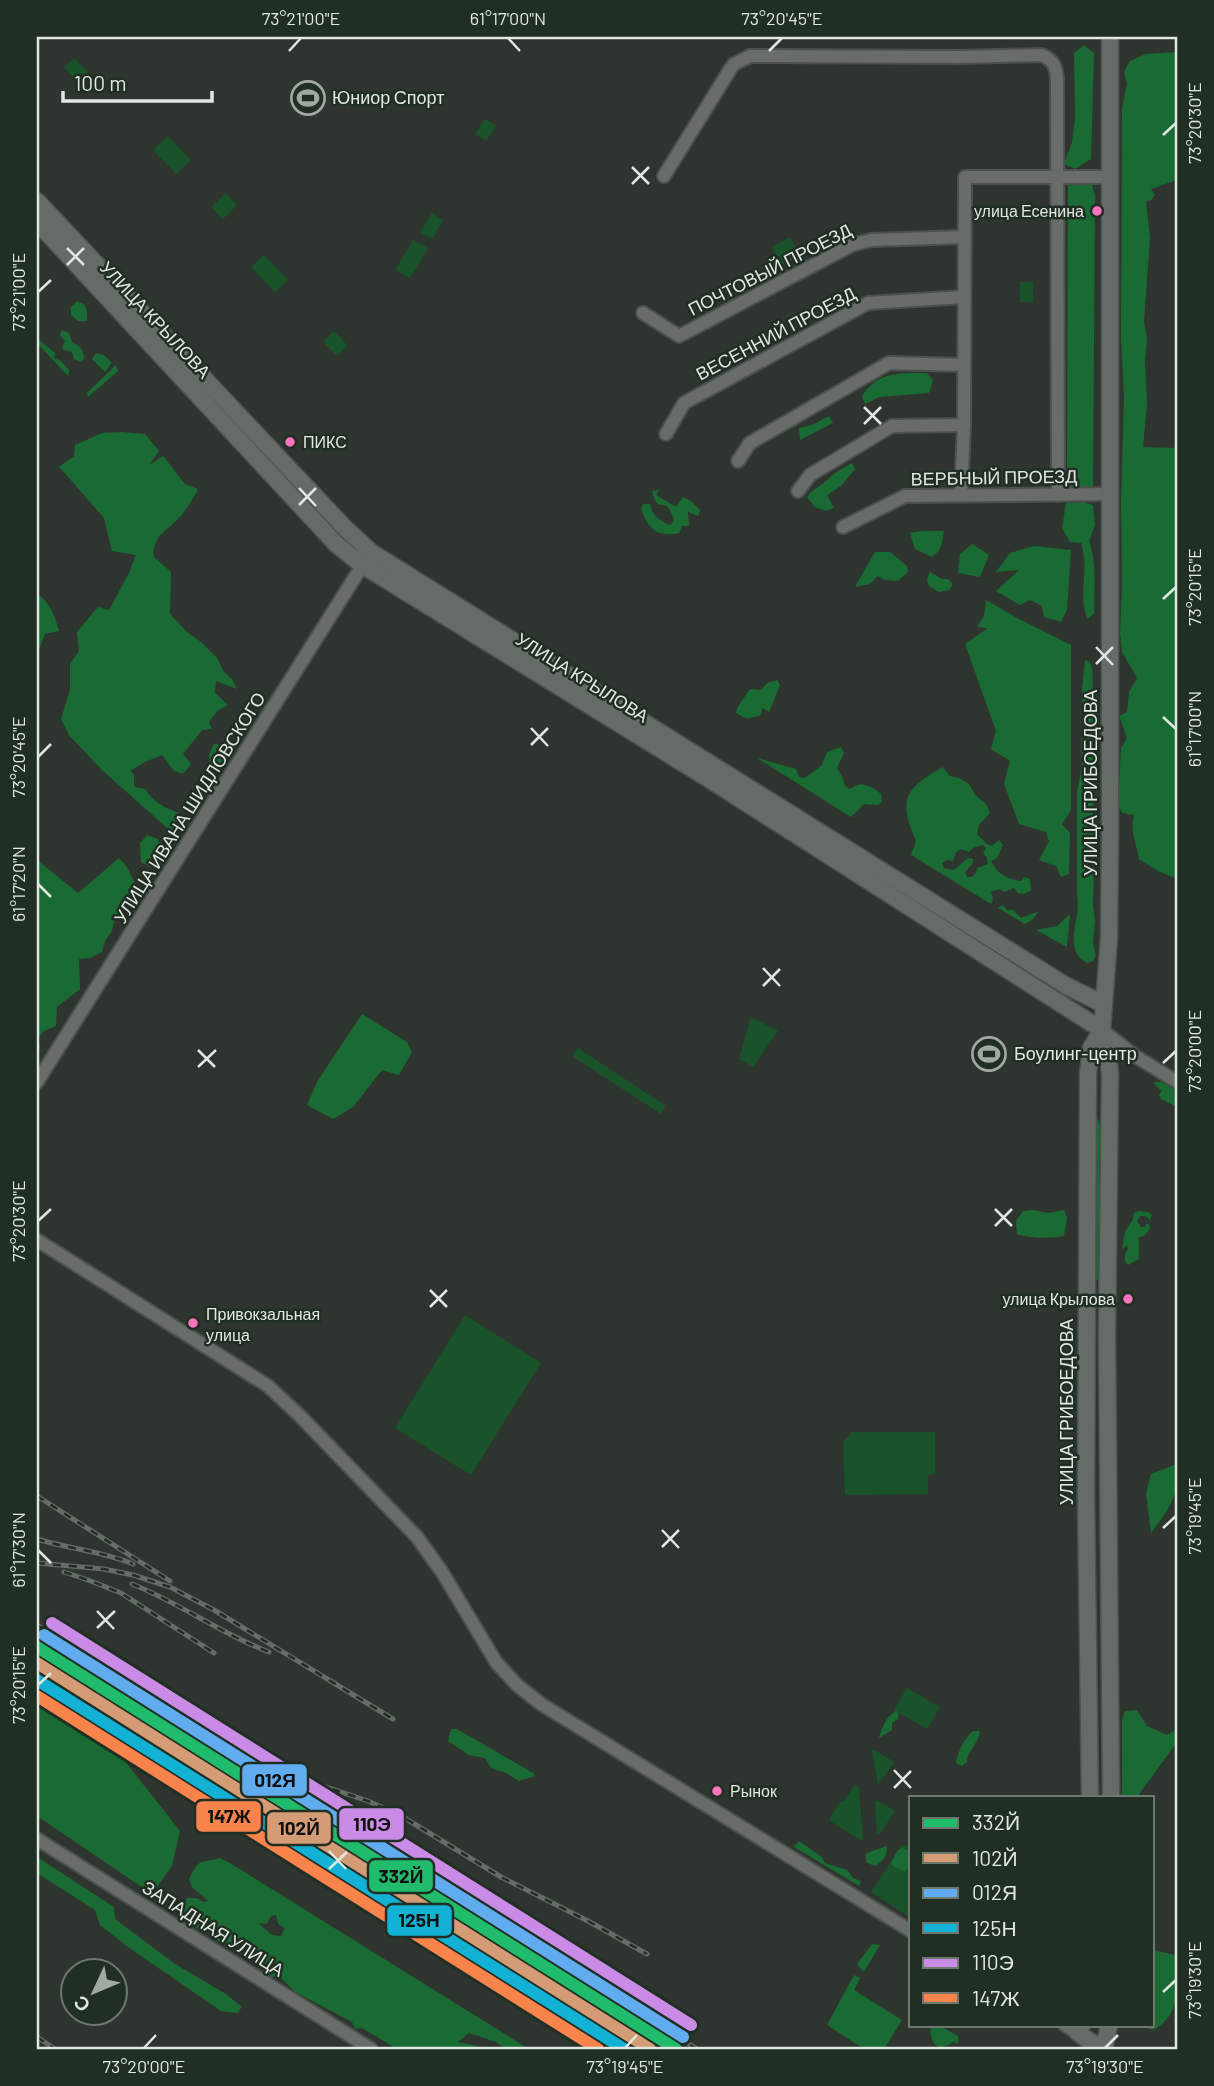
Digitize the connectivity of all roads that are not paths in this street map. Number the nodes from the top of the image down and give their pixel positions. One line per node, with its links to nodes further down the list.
1 (1110, 37): 4 (main road)
2 (664, 176): 3 (street)
3 (1056, 177): 4 (street); 7 (street); 17 (street)
4 (1109, 177): 16 (main road)
5 (37, 201): 19 (main road, УЛИЦА КРЫЛОВА)
6 (37, 222): 19 (main road, УЛИЦА КРЫЛОВА)
7 (964, 237): 8 (street); 9 (street, ПОЧТОВЫЙ ПРОЕЗД)
8 (964, 297): 10 (street); 12 (street, ВЕСЕННИЙ ПРОЕЗД)
9 (643, 313)
10 (964, 365): 11 (street); 13 (street)
11 (964, 425): 14 (street); 15 (street)
12 (666, 434)
13 (738, 461)
14 (798, 491)
15 (961, 494): 17 (street, ВЕРБНЫЙ ПРОЕЗД); 18 (street, ВЕРБНЫЙ ПРОЕЗД)
16 (1111, 494): 17 (street, ВЕРБНЫЙ ПРОЕЗД); 20 (main road, УЛИЦА ГРИБОЕДОВА)
17 (1059, 495)
18 (843, 527)
19 (367, 559): 20 (main road, УЛИЦА КРЫЛОВА); 21 (main road, УЛИЦА КРЫЛОВА); 22 (street, УЛИЦА ИВАНА ШИДЛОВСКОГО)
20 (1103, 1004): 21 (main road, УЛИЦА ГРИБОЕДОВА)
21 (1102, 1030): 23 (street, УЛИЦА КРЫЛОВА); 25 (main road, УЛИЦА ГРИБОЕДОВА); 26 (main road, УЛИЦА ГРИБОЕДОВА)
22 (37, 1082)
23 (1177, 1082)
24 (37, 1240): 28 (street)
25 (1090, 1796)
26 (1111, 1796)
27 (37, 1839): 31 (street, ЗАПАДНАЯ УЛИЦА)
28 (909, 1930)
29 (1109, 2026): 32 (main road)
30 (1075, 2028): 32 (main road)
31 (371, 2049)
32 (1103, 2049)

